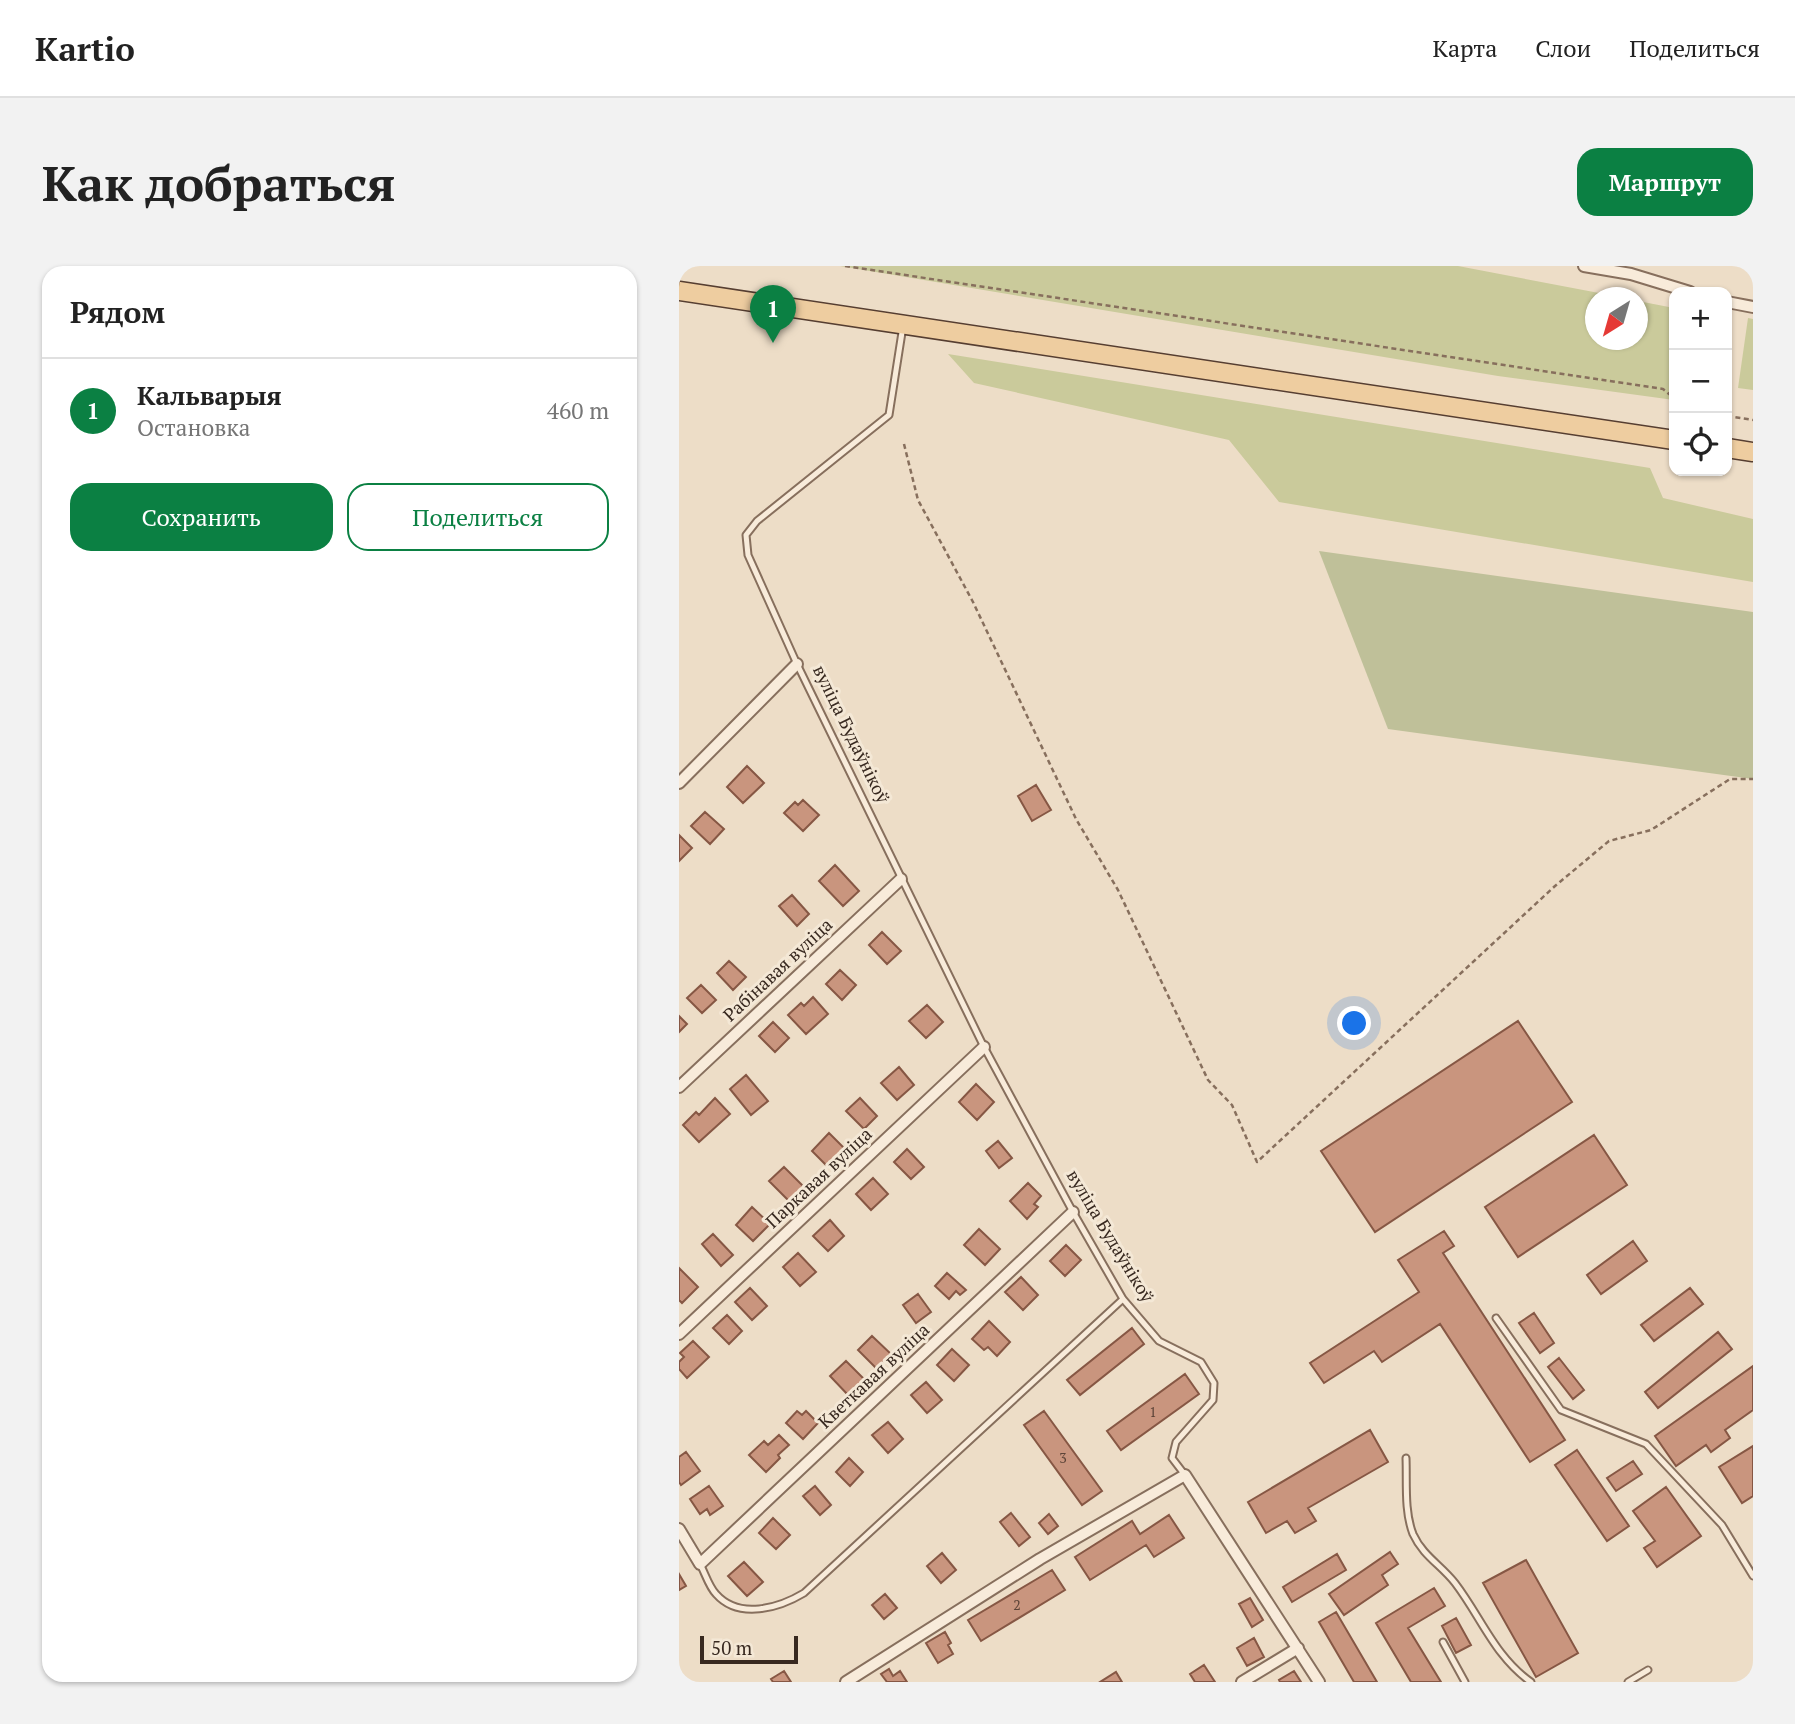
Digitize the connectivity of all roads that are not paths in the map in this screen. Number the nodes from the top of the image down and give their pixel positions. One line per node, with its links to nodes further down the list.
1 (1584, 266): 2 (street)
2 (1674, 287)
3 (679, 290): 6 (main road)
4 (1732, 303): 5 (street)
5 (1753, 307)
6 (903, 325): 7 (main road); 10 (lane, вуліца Будаўнікоў)
7 (1669, 439)
8 (1732, 449): 9 (main road)
9 (1753, 452)
10 (797, 664): 11 (street); 12 (lane, вуліца Будаўнікоў)
11 (679, 783)
12 (901, 879): 13 (lane, вуліца Будаўнікоў); 14 (street, Рабінавая вуліца)
13 (984, 1047): 15 (lane, вуліца Будаўнікоў); 18 (street, Паркавая вуліца)
14 (679, 1087)
15 (1073, 1212): 16 (lane, вуліца Будаўнікоў); 22 (street, Кветкавая вуліца)
16 (1123, 1299): 20 (lane, вуліца Будаўнікоў); 22 (lane)
17 (1496, 1318): 23 (lane)
18 (679, 1334)
19 (1406, 1458): 31 (lane)
20 (1185, 1475): 25 (street); 27 (street)
21 (679, 1530): 22 (street)
22 (700, 1564)
23 (1753, 1576)
24 (1443, 1642): 30 (lane)
25 (1298, 1648): 28 (street); 29 (street)
26 (1649, 1670): 32 (lane)
27 (846, 1682)
28 (1242, 1682)
29 (1319, 1682)
30 (1465, 1682)
31 (1531, 1682)
32 (1628, 1682)

